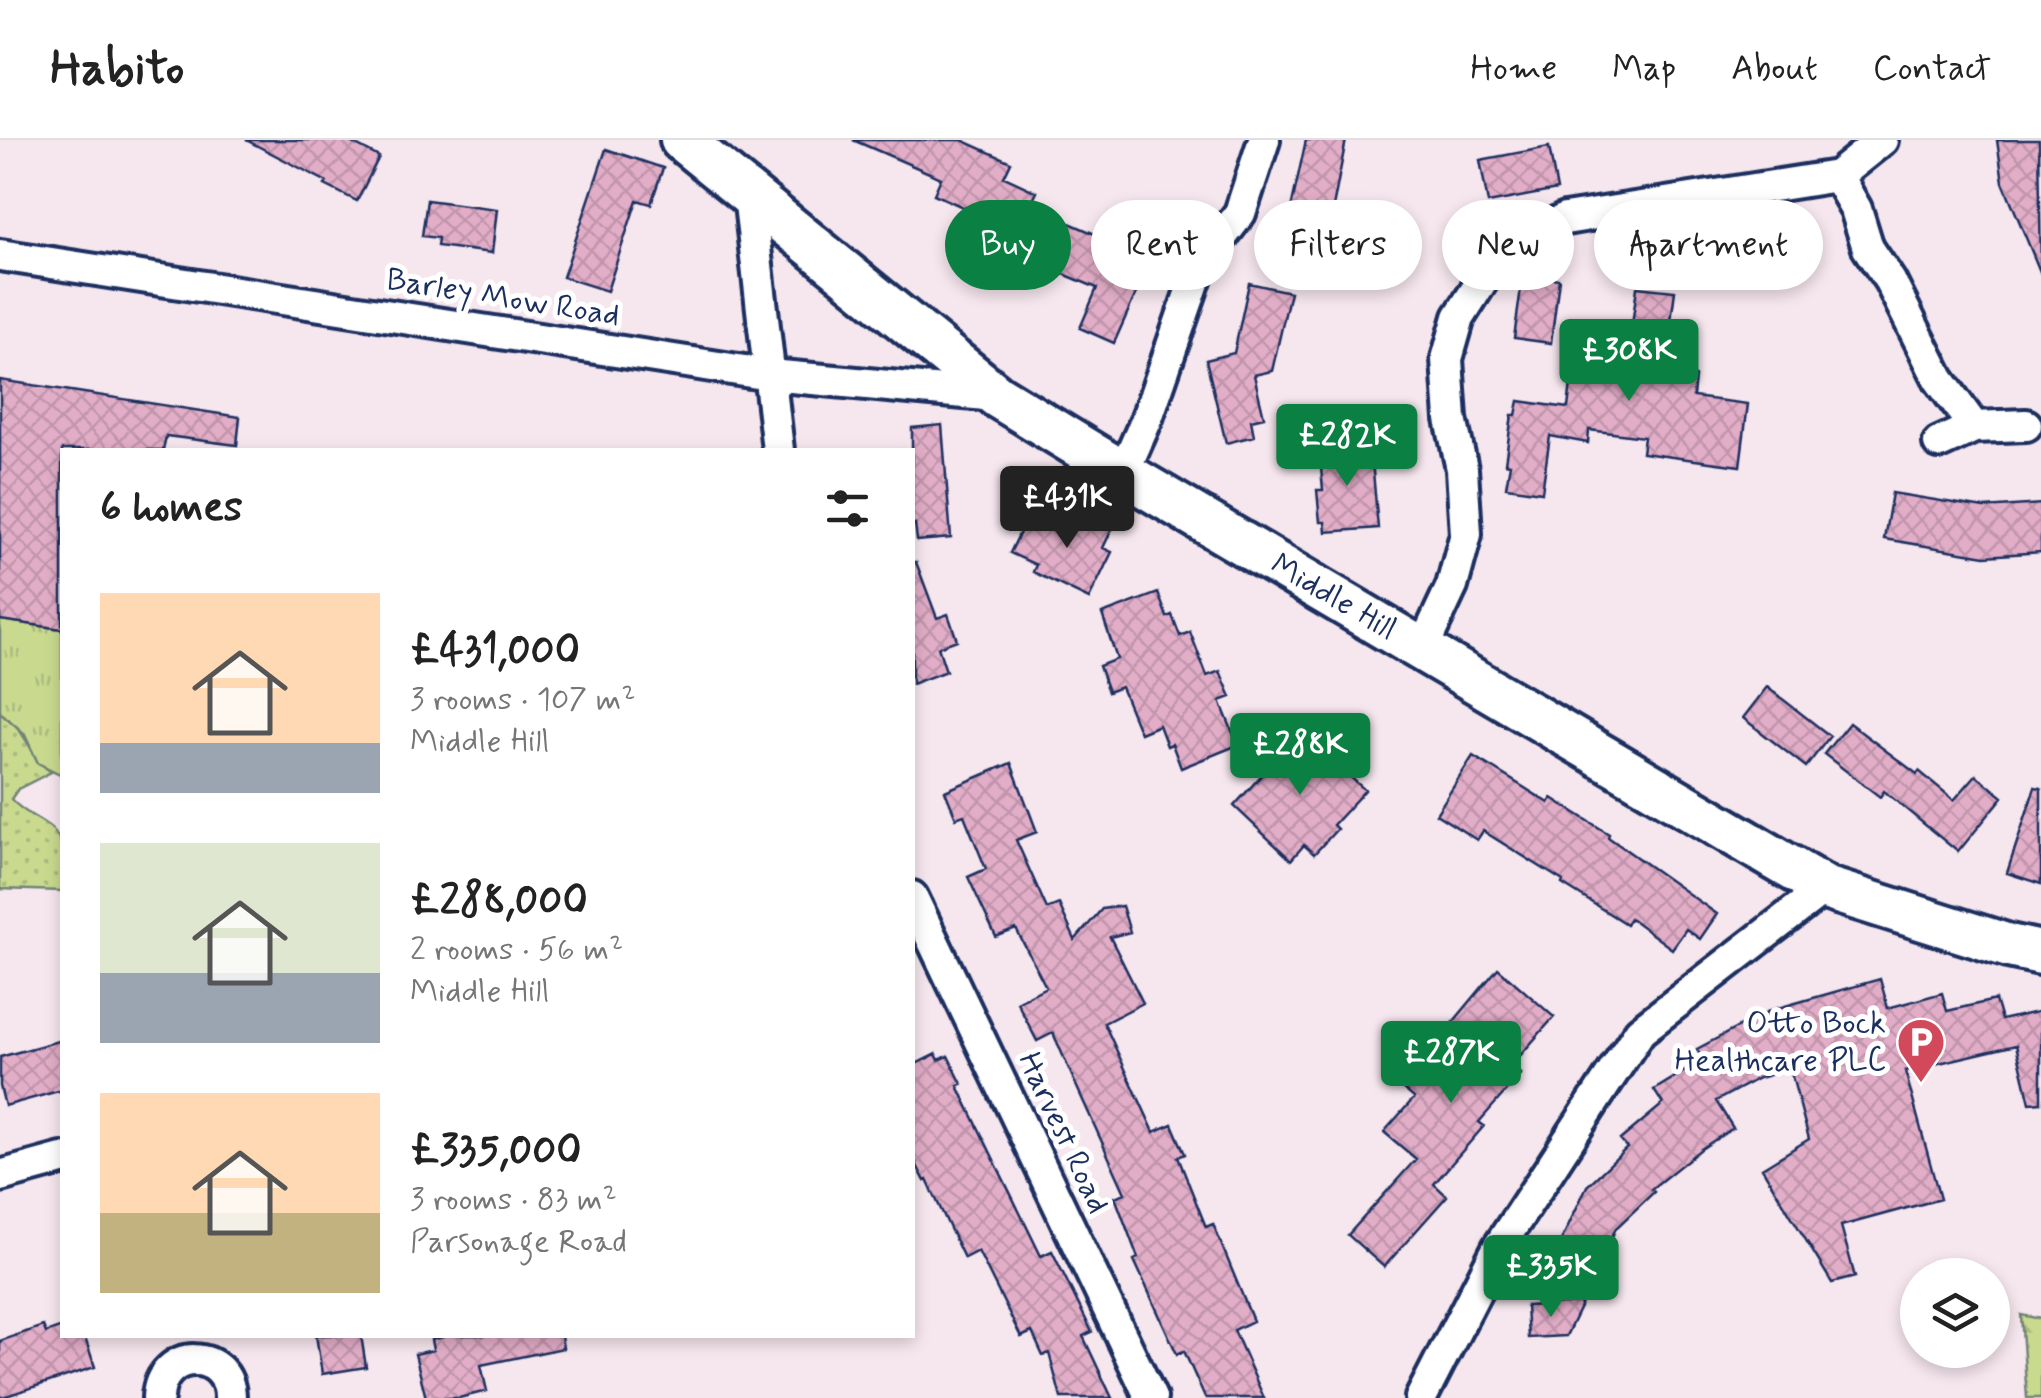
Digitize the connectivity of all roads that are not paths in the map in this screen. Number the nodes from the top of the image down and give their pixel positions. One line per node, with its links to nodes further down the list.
1 (682, 140): 5 (street, Middle Hill)
2 (1264, 140): 13 (street)
3 (1882, 140): 4 (street)
4 (1838, 176): 10 (street); 14 (street)
5 (749, 196): 7 (street); 8 (street, Middle Hill)
6 (0, 255): 7 (street, Barley Mow Road)
7 (770, 375): 8 (street, Barley Mow Road); 12 (street)
8 (997, 396): 13 (street, Middle Hill)
9 (2026, 425): 10 (street)
10 (1974, 427): 11 (street)
11 (1938, 443)
12 (778, 448)
13 (1123, 473): 14 (street, Middle Hill)
14 (1422, 650): 15 (street, Middle Hill)
15 (1825, 888): 17 (street, Middle Hill); 23 (street)
16 (920, 932): 22 (street, Harvest Road)
17 (2041, 952)
18 (60, 1160): 19 (street)
19 (0, 1176)
20 (158, 1398): 21 (street)
21 (230, 1398)
22 (1151, 1398)
23 (1421, 1398)

